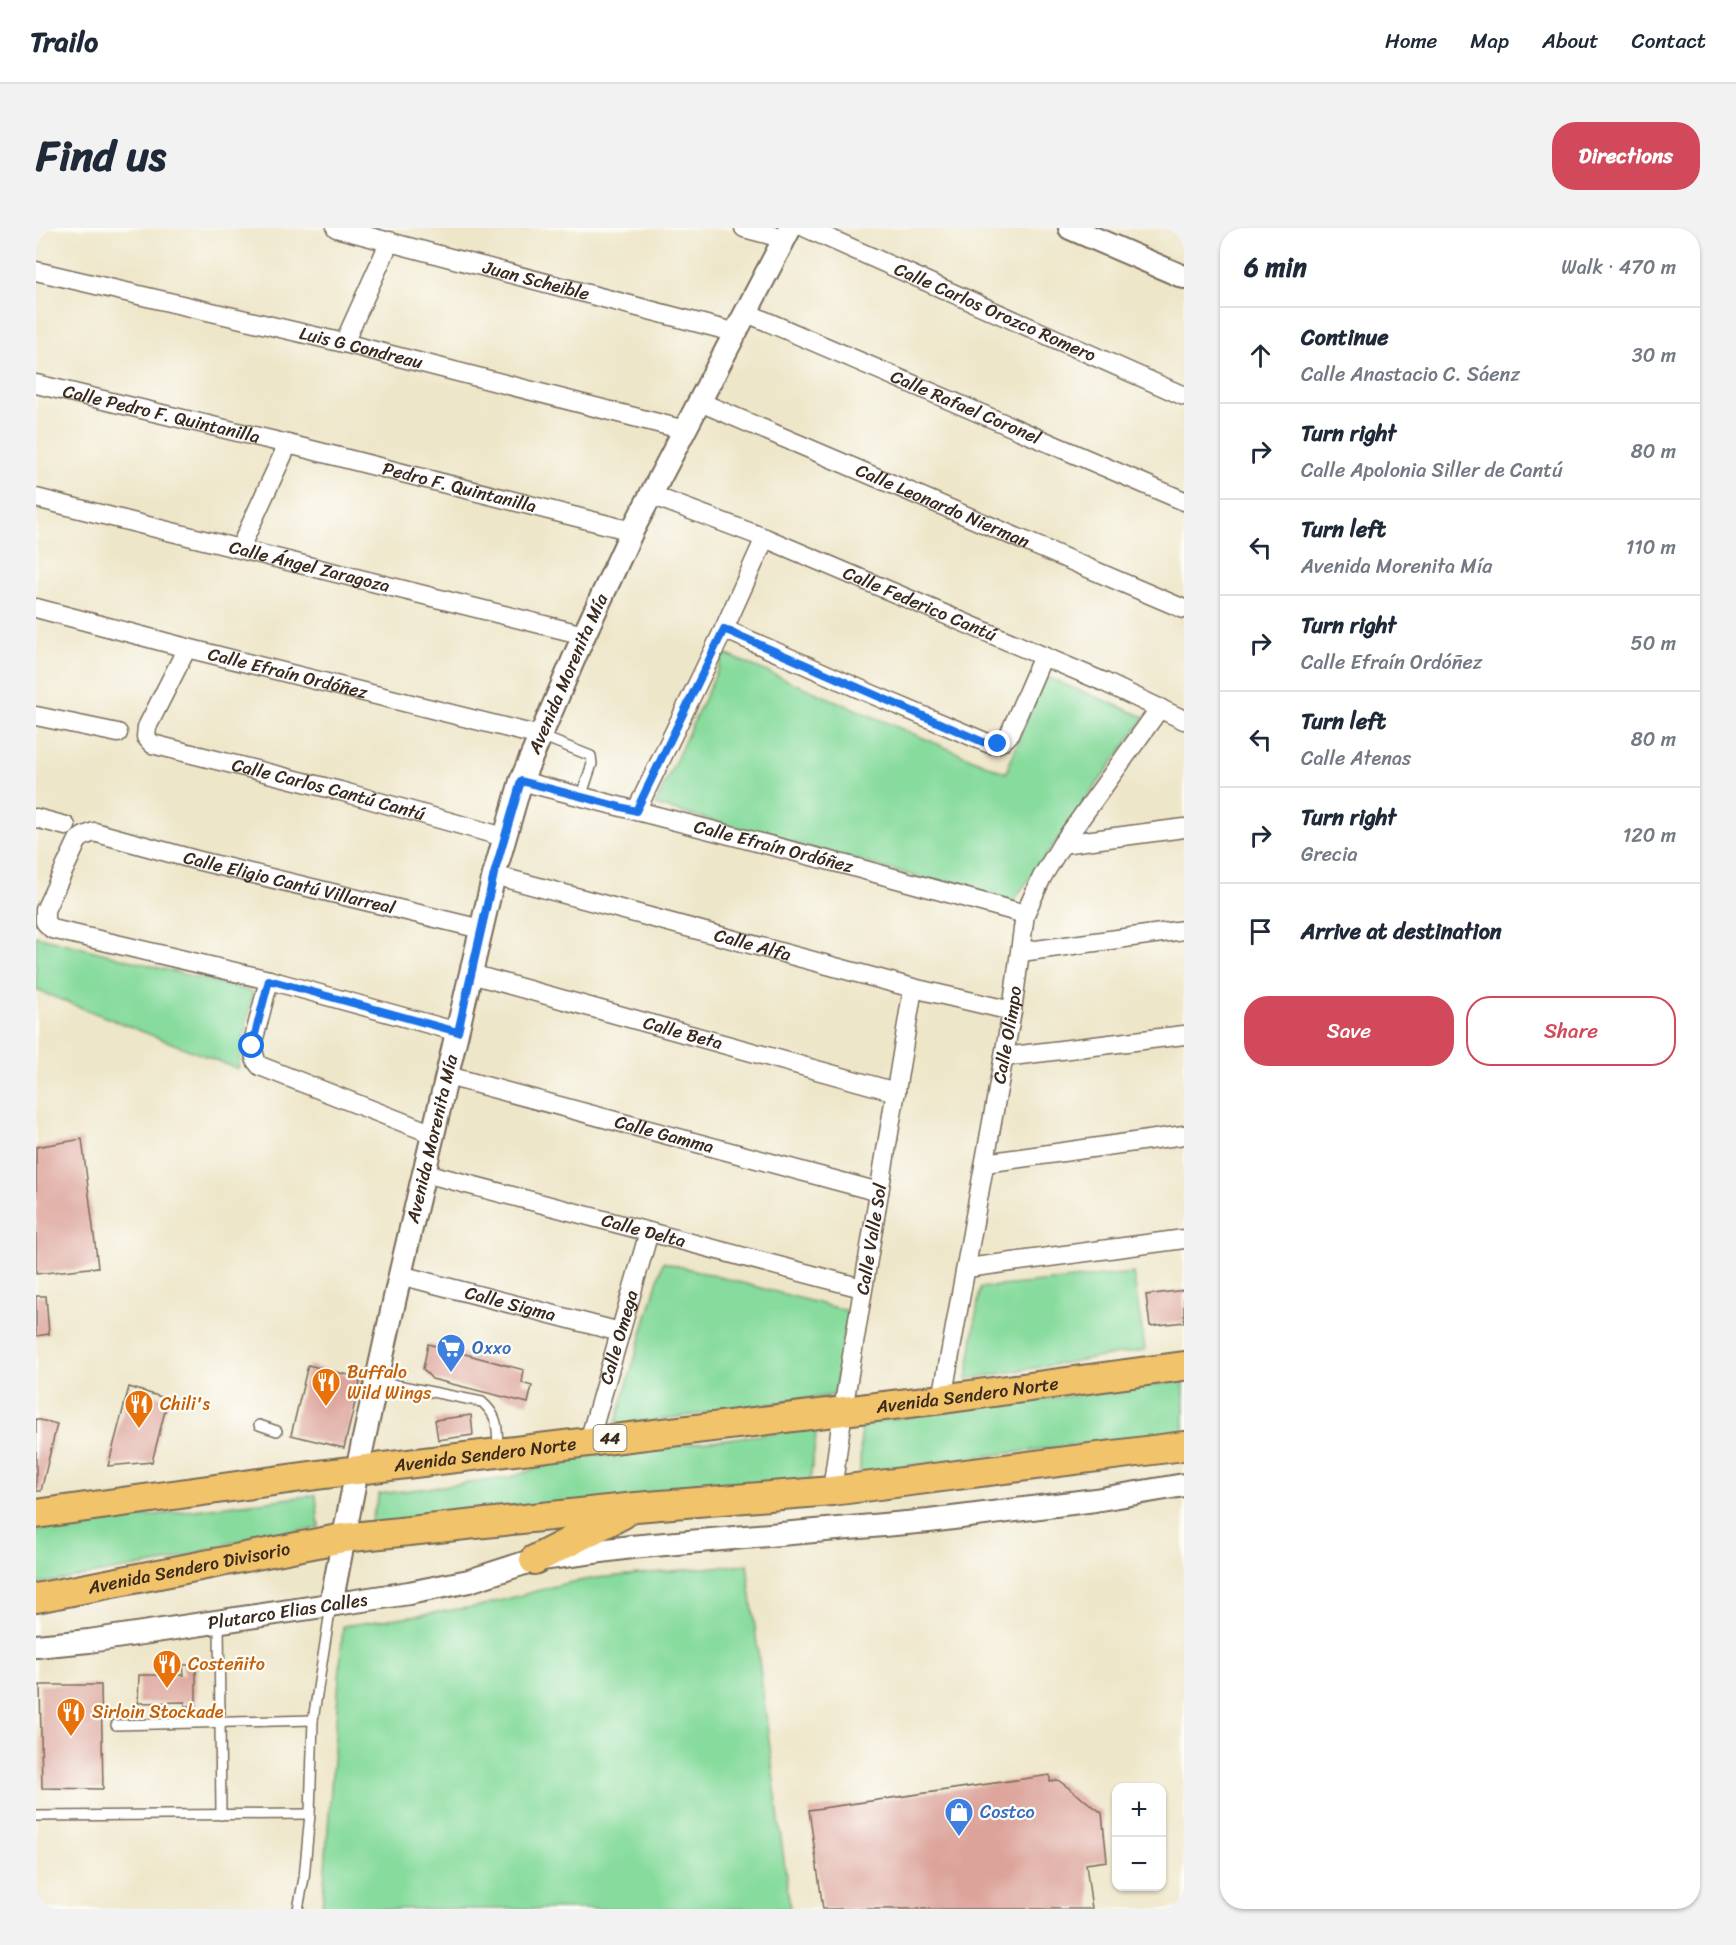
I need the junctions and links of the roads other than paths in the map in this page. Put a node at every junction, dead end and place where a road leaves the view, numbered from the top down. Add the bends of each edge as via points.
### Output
1 (336, 228) edge
2 (744, 228) edge
3 (806, 228) edge
4 (1070, 228) edge
5 (788, 234) edge
6 (390, 242) junction
7 (36, 271) edge
8 (1184, 277) edge
9 (742, 323) junction
10 (344, 343) junction
11 (36, 384) edge
12 (1184, 396) edge
13 (700, 402) junction
14 (685, 430) junction
15 (288, 444) junction
16 (651, 495) junction
17 (36, 498) edge
18 (1184, 501) edge
19 (632, 531) junction
20 (765, 538) junction
21 (240, 548) junction
22 (36, 608) edge
23 (1184, 609) edge
24 (724, 629) junction
25 (584, 635) junction
26 (187, 648) junction
27 (1043, 657) junction
28 (1160, 708) junction
29 (36, 716) edge
30 (1184, 720) edge
31 (118, 733) dead end
32 (540, 736) junction
33 (521, 781) junction
34 (581, 796) junction
35 (636, 811) junction
36 (36, 818) edge
37 (66, 826) dead end
38 (1184, 828) edge
39 (504, 837) junction
40 (1062, 844) junction
41 (494, 874) junction
42 (1025, 914) junction
43 (481, 929) junction
44 (1184, 930) edge
45 (1021, 952) junction
46 (471, 974) junction
47 (269, 980) junction
48 (913, 988) junction
49 (1012, 1011) junction
50 (458, 1032) junction
51 (1184, 1035) edge
52 (1004, 1057) junction
53 (448, 1076) junction
54 (896, 1092) junction
55 (433, 1134) junction
56 (1184, 1134) edge
57 (985, 1163) junction
58 (424, 1173) junction
59 (879, 1192) junction
60 (649, 1232) junction
61 (1184, 1239) edge
62 (967, 1268) junction
63 (400, 1275) junction
64 (862, 1288) junction
65 (620, 1332) junction
66 (1184, 1366) edge
67 (376, 1381) junction
68 (942, 1399) junction
69 (843, 1410) junction
70 (260, 1425) dead end
71 (277, 1431) dead end
72 (589, 1441) junction
73 (1178, 1450) edge
74 (498, 1452) junction
75 (357, 1470) junction
76 (1184, 1485) edge
77 (832, 1491) junction
78 (636, 1507) junction
79 (36, 1514) edge
80 (343, 1538) junction
81 (534, 1560) junction
82 (41, 1600) edge
83 (331, 1604) junction
84 (219, 1622) junction
85 (36, 1646) edge
86 (314, 1719) junction
87 (220, 1722) junction
88 (116, 1725) dead end
89 (310, 1814) junction
90 (220, 1815) junction
91 (36, 1816) edge
92 (298, 1909) edge

1 - 6 street, Juan Scheible
2 - 5 street
3 - 12 street, Calle Carlos Orozco Romero
4 - 8 street
5 - 9 street, Avenida Morenita Mía
6 - 9 street, Juan Scheible
6 - 10 street
7 - 10 street, Luis G Condreau
9 - 13 street, Avenida Morenita Mía
9 - 18 street, Calle Rafael Coronel
10 - 14 street, Luis G Condreau
11 - 15 street, Calle Pedro F. Quintanilla
13 - 14 street, Avenida Morenita Mía
13 - 23 street, Calle Leonardo Nierman
14 - 16 street, Avenida Morenita Mía
15 - 19 street, Pedro F. Quintanilla
15 - 21 street
16 - 19 street, Avenida Morenita Mía
16 - 20 street, Calle Federico Cantú
17 - 21 street, Calle Ángel Zaragoza
19 - 25 street, Avenida Morenita Mía
20 - 24 street
20 - 27 street, Calle Federico Cantú
21 - 25 street, Calle Ángel Zaragoza
22 - 26 street, Calle Efraín Ordóñez
24 - 27 street via 983,742 998,744 1009,735
24 - 35 street
25 - 32 street, Avenida Morenita Mía
26 - 32 street, Calle Efraín Ordóñez
26 - 39 street, Calle Carlos Cantú Cantú via 147,727 146,737 152,744
27 - 28 street, Calle Federico Cantú
28 - 30 street, Calle Federico Cantú
28 - 40 street, Calle Olimpo
29 - 31 street
32 - 33 street, Avenida Morenita Mía
32 - 34 lane via 591,756
33 - 34 street, Calle Efraín Ordóñez
33 - 39 street, Avenida Morenita Mía
34 - 35 street, Calle Efraín Ordóñez
35 - 42 street, Calle Efraín Ordóñez
36 - 37 street
38 - 40 street
39 - 41 street, Avenida Morenita Mía
40 - 42 street, Calle Olimpo via 1032,894
41 - 43 street, Avenida Morenita Mía
41 - 48 street, Calle Alfa
42 - 45 street, Calle Olimpo
43 - 46 street, Avenida Morenita Mía
43 - 47 street, Calle Eligio Cantú Villarreal via 99,833 78,840 47,905 44,917 48,927
44 - 45 street
45 - 49 street, Calle Olimpo
46 - 50 street, Avenida Morenita Mía
46 - 54 street, Calle Beta
47 - 50 street
47 - 55 street via 252,1046 260,1066
48 - 49 street, Calle Alfa
48 - 54 street, Calle Valle Sol
49 - 52 street, Calle Olimpo
50 - 53 street, Avenida Morenita Mía
51 - 52 street
52 - 57 street, Calle Olimpo
53 - 55 street, Avenida Morenita Mía
53 - 59 street, Calle Gamma
54 - 59 street, Calle Valle Sol
55 - 58 street, Avenida Morenita Mía
56 - 57 street
57 - 62 street, Calle Olimpo
58 - 60 street, Calle Delta
58 - 63 street, Avenida Morenita Mía
59 - 64 street, Calle Valle Sol
60 - 64 street, Calle Delta
60 - 65 street, Calle Omega
61 - 62 street
62 - 68 street, Calle Olimpo
63 - 65 street, Calle Sigma
63 - 67 street, Avenida Morenita Mía
64 - 69 street, Calle Valle Sol
65 - 72 street, Calle Omega
66 - 68 main road, Avenida Sendero Norte / 44
67 - 74 lane via 482,1401 497,1423
67 - 75 street, Avenida Morenita Mía
68 - 69 main road, Avenida Sendero Norte / 44
69 - 72 main road, Avenida Sendero Norte / 44
69 - 77 street, Calle Valle Sol
70 - 71 lane
72 - 74 main road, Avenida Sendero Norte / 44
73 - 77 main road
74 - 75 main road, Avenida Sendero Norte / 44
75 - 79 main road, Avenida Sendero Norte / 44
75 - 80 street, Avenida Morenita Mía
76 - 81 street via 929,1521 642,1546
77 - 78 main road
78 - 80 main road
78 - 81 main road
80 - 82 main road, Avenida Sendero Divisorio
80 - 83 street, Avenida Morenita Mía
81 - 83 street, Plutarco Elias Calles via 469,1581
83 - 84 street, Plutarco Elias Calles
83 - 86 lane
84 - 85 street, Plutarco Elias Calles
84 - 87 lane
86 - 87 lane
86 - 89 lane
87 - 88 lane
87 - 90 lane
89 - 90 lane
89 - 92 lane
90 - 91 lane

